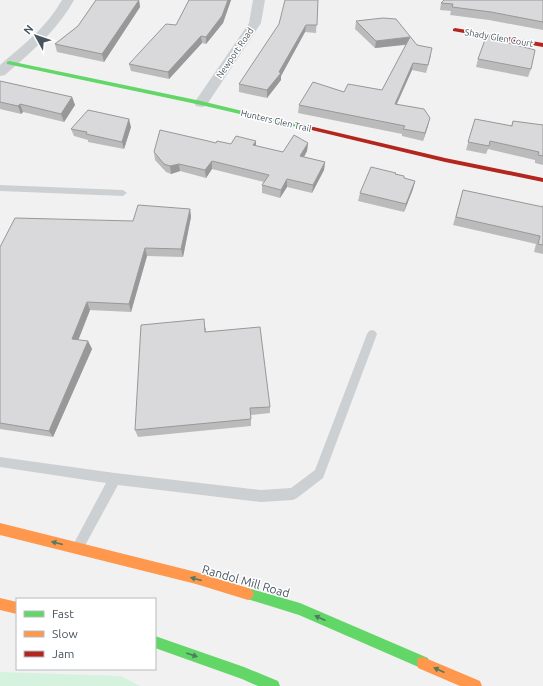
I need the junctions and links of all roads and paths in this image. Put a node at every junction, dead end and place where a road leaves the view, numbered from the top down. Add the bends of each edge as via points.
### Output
1 (68, 0) edge
2 (259, 0) edge
3 (455, 30) dead end
4 (543, 46) edge
5 (4, 67) edge
6 (201, 103) junction
7 (543, 180) edge
8 (0, 188) edge
9 (124, 193) dead end
10 (372, 334) dead end
11 (0, 462) edge
12 (115, 479) junction
13 (0, 529) edge
14 (77, 549) junction
15 (0, 604) edge
16 (16, 608) edge
17 (156, 642) edge
18 (273, 686) edge
19 (475, 686) edge

1 - 5 street via 59,16 40,37
2 - 6 street, Newport Road via 255,23
3 - 4 street, Shady Glen Court
5 - 6 street, Hunters Glen Trail
6 - 7 street, Hunters Glen Trail via 445,160
8 - 9 lane
10 - 12 lane via 319,474 293,494 261,496
11 - 12 lane
12 - 14 lane
14 -> 13 street, Randol Mill Road
19 -> 14 street, Randol Mill Road via 300,609 196,578
15 - 16 street
17 -> 18 street via 244,673

